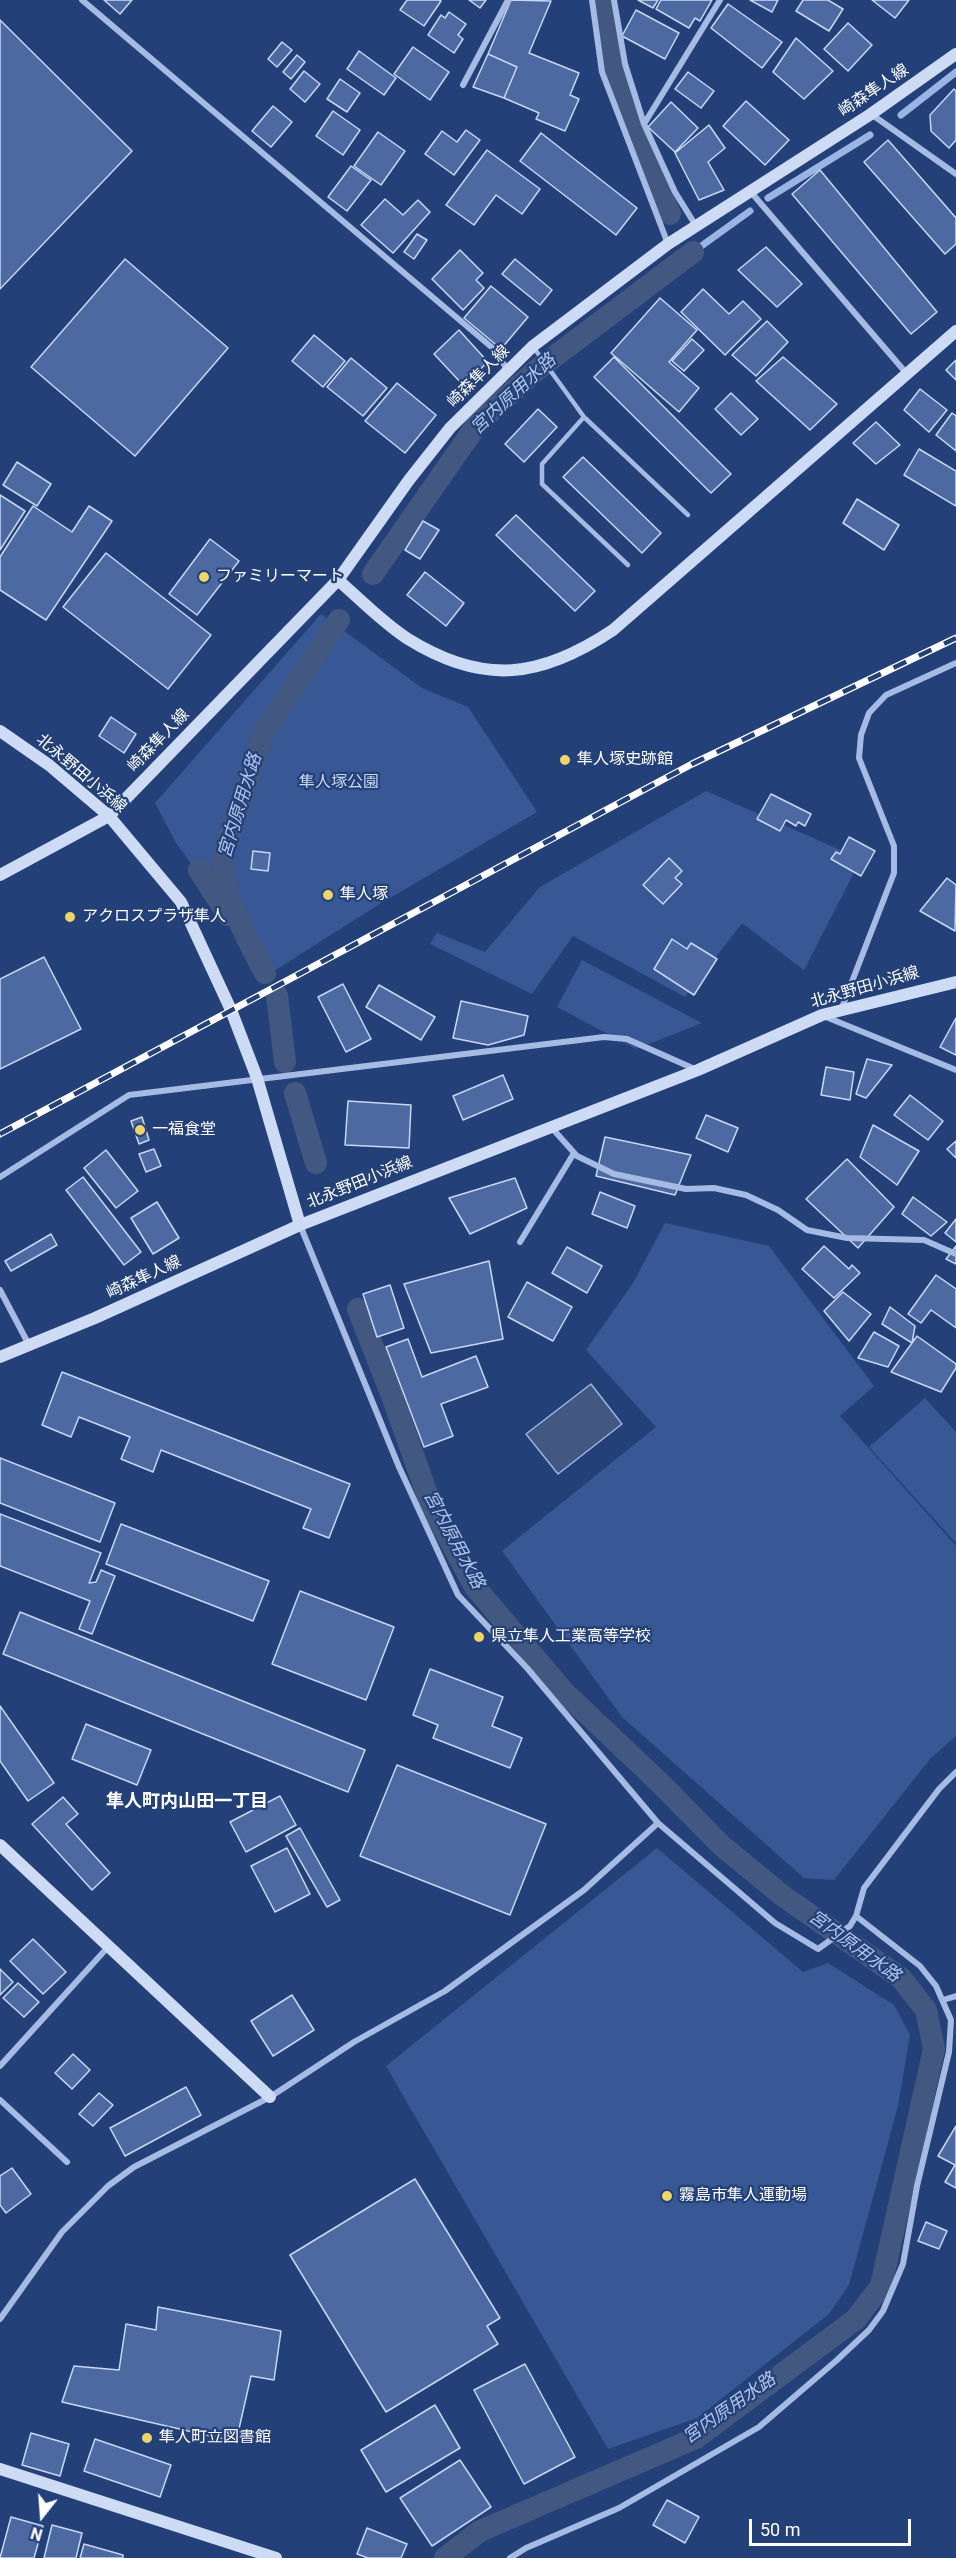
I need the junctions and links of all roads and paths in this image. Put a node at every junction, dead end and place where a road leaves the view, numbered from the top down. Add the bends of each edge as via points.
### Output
1 (82, 0) edge
2 (508, 0) edge
3 (592, 0) edge
4 (614, 0) edge
5 (720, 0) edge
6 (956, 54) edge
7 (463, 85) dead end
8 (871, 114) junction
9 (644, 124) junction
10 (956, 174) edge
11 (750, 191) junction
12 (696, 226) junction
13 (668, 244) junction
14 (956, 331) edge
15 (533, 346) junction
16 (508, 371) junction
17 (907, 375) junction
18 (584, 417) junction
19 (688, 515) dead end
20 (628, 565) dead end
21 (338, 580) junction
22 (956, 663) edge
23 (0, 731) edge
24 (109, 816) junction
25 (0, 875) edge
26 (956, 982) edge
27 (840, 1010) junction
28 (822, 1015) junction
29 (698, 1070) junction
30 (956, 1070) edge
31 (256, 1078) junction
32 (550, 1126) junction
33 (574, 1153) junction
34 (0, 1177) edge
35 (300, 1225) junction
36 (520, 1242) dead end
37 (956, 1254) edge
38 (0, 1290) edge
39 (29, 1345) junction
40 (0, 1357) edge
41 (956, 1772) edge
42 (658, 1823) junction
43 (0, 1845) edge
44 (856, 1916) junction
45 (108, 1947) junction
46 (956, 1996) edge
47 (943, 2000) junction
48 (0, 2066) edge
49 (270, 2097) junction
50 (0, 2100) edge
51 (67, 2162) dead end
52 (0, 2319) edge
53 (0, 2469) edge
54 (276, 2558) edge
55 (510, 2558) edge

1 - 16 street via 495,350
2 - 7 street
3 - 13 street via 602,72
4 - 9 street via 624,64
5 - 9 street
6 - 8 main road, 崎森隼人線
8 - 10 street
8 - 11 main road, 崎森隼人線
9 - 12 street via 675,192
11 - 12 main road, 崎森隼人線
11 - 17 street
12 - 13 main road, 崎森隼人線
13 - 15 main road, 崎森隼人線
14 - 17 main road
15 - 16 main road, 崎森隼人線
15 - 18 lane
16 - 21 main road, 崎森隼人線 via 450,428
17 - 21 main road via 613,630 583,650 537,667 491,671 456,663 408,638
18 - 19 lane
18 - 20 lane via 542,464 542,484
21 - 24 main road, 崎森隼人線
22 - 27 street via 886,695 869,713 861,735 859,758 894,846 894,873
23 - 24 main road, 北永野田小浜線 via 49,765
24 - 25 main road, 崎森隼人線
24 - 31 main road, 北永野田小浜線 via 181,902 231,1010
26 - 27 main road, 北永野田小浜線
27 - 28 main road, 北永野田小浜線
28 - 29 main road, 北永野田小浜線
28 - 30 street
29 - 31 street via 627,1039 604,1037
29 - 32 main road, 北永野田小浜線
31 - 34 street via 129,1095
31 - 35 main road, 北永野田小浜線
32 - 33 street
32 - 35 main road, 北永野田小浜線
33 - 36 street
33 - 37 street via 614,1174 686,1189 714,1188 746,1195 807,1230 847,1238 924,1240
35 - 39 main road, 崎森隼人線
35 - 42 street via 399,1467 458,1595 527,1668
38 - 39 street
39 - 40 main road, 崎森隼人線
41 - 44 street via 864,1888
42 - 44 street via 775,1923 818,1949 850,1926
42 - 49 street via 584,1890 445,1991 354,2042
43 - 45 main road
44 - 47 street via 920,1966
45 - 48 street
45 - 49 main road
46 - 47 street
47 - 55 street via 951,2020 949,2052 903,2264 883,2311 869,2330 759,2427 619,2508
49 - 52 street via 134,2167 108,2186 62,2232
50 - 51 street
53 - 54 main road

